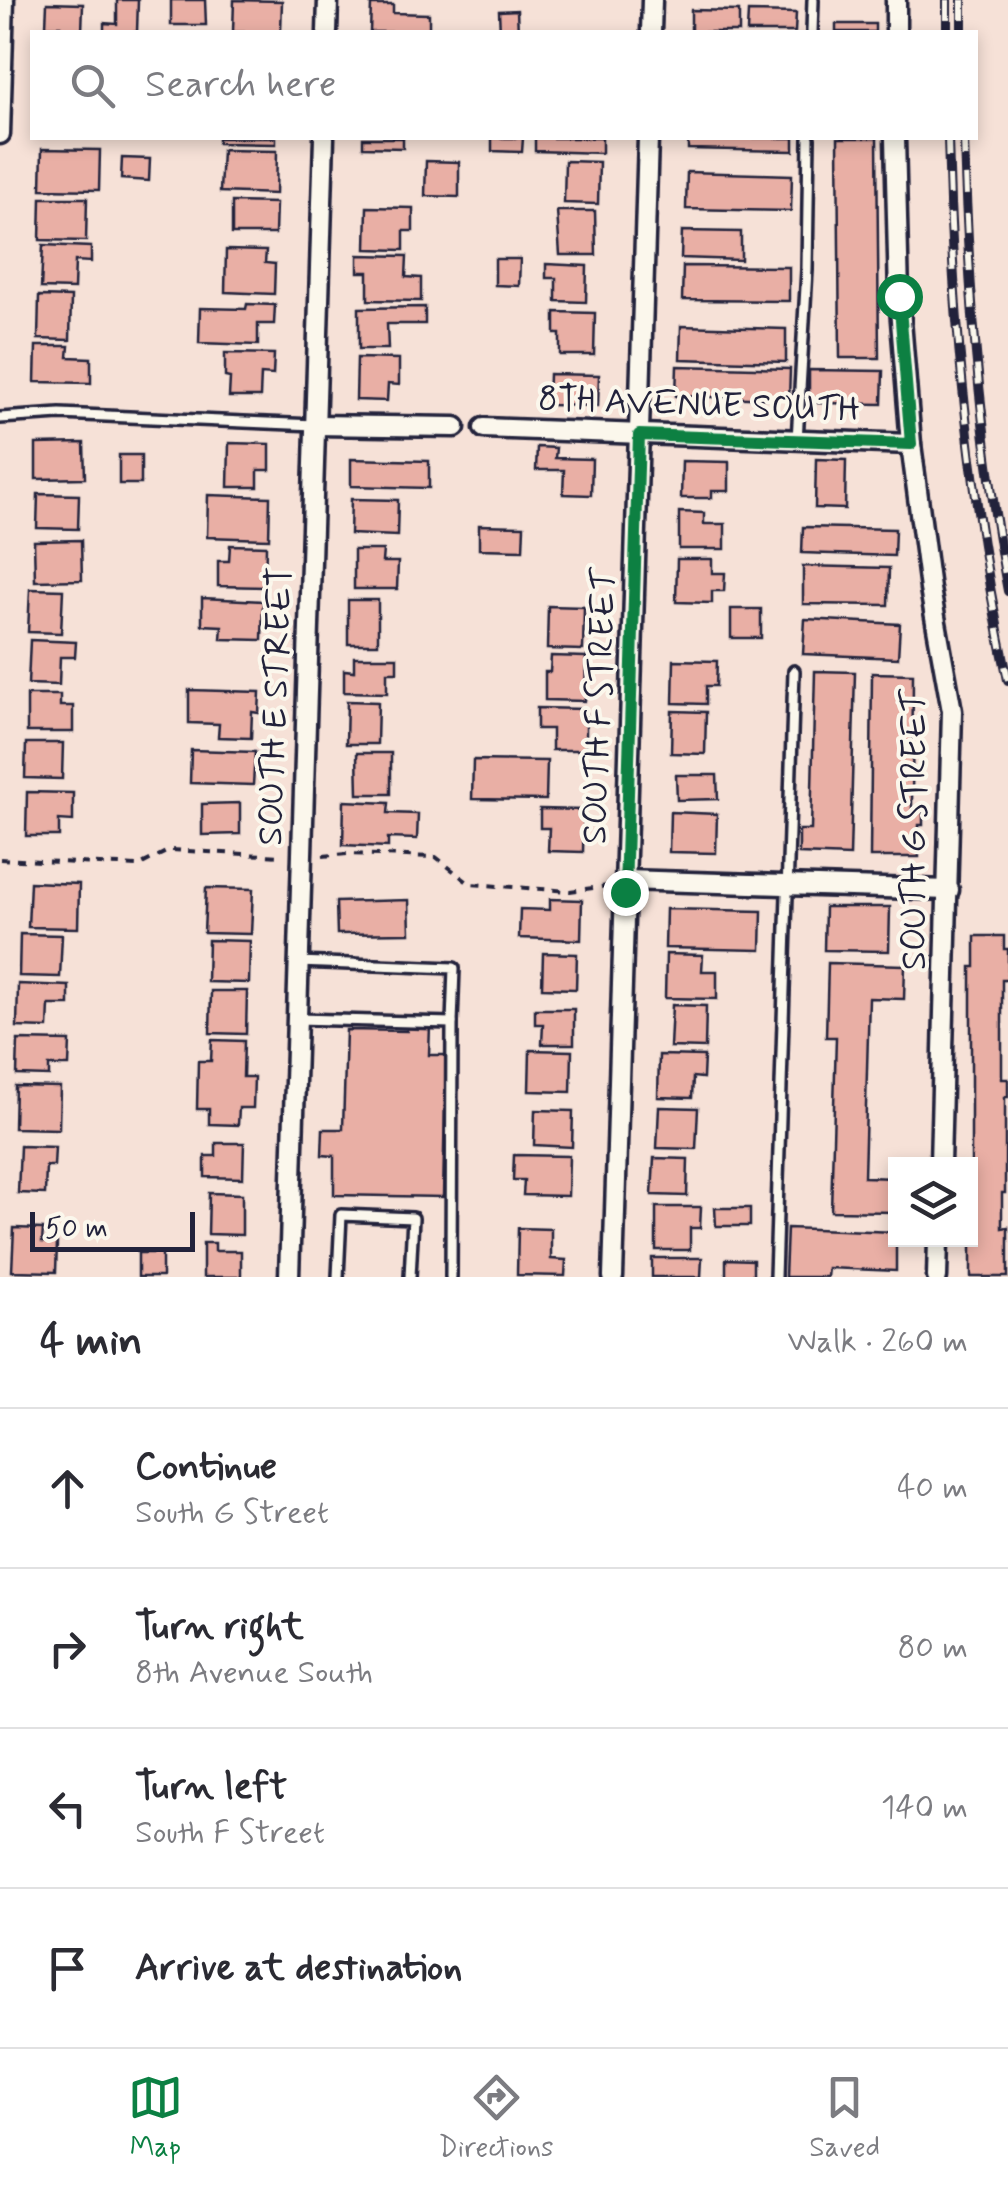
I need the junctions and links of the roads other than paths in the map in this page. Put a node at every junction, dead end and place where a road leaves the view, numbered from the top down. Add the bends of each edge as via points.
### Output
1 (4, 0) edge
2 (328, 0) edge
3 (652, 0) edge
4 (814, 0) edge
5 (896, 0) edge
6 (327, 30) edge
7 (651, 30) edge
8 (812, 30) edge
9 (896, 30) edge
10 (0, 134) edge
11 (324, 140) edge
12 (648, 140) edge
13 (809, 140) edge
14 (894, 140) edge
15 (0, 418) edge
16 (315, 425) junction
17 (456, 427) dead end
18 (484, 428) dead end
19 (639, 435) junction
20 (797, 440) junction
21 (911, 444) junction
22 (794, 670) dead end
23 (617, 883) junction
24 (789, 885) junction
25 (949, 890) junction
26 (298, 962) junction
27 (297, 1019) junction
28 (452, 1023) junction
29 (940, 1157) edge
30 (938, 1247) edge
31 (289, 1277) edge
32 (338, 1277) edge
33 (410, 1277) edge
34 (451, 1277) edge
35 (613, 1277) edge
36 (775, 1277) edge
37 (937, 1277) edge

1 - 10 street
2 - 6 street
3 - 7 street
4 - 8 lane
5 - 9 street
11 - 16 street, SOUTH E STREET
12 - 19 street, SOUTH F STREET
13 - 20 lane
14 - 21 street, SOUTH G STREET
15 - 16 lane via 60,414
16 - 17 street
16 - 26 street, SOUTH E STREET
18 - 19 street, 8TH AVENUE SOUTH
19 - 20 street, 8TH AVENUE SOUTH
19 - 23 street, SOUTH F STREET
20 - 21 street, 8TH AVENUE SOUTH
21 - 25 street, SOUTH G STREET via 952,711
22 - 24 lane
23 - 24 street
23 - 35 street, SOUTH F STREET
24 - 25 street
24 - 36 lane
25 - 29 street, SOUTH G STREET
26 - 27 street, SOUTH E STREET
26 - 28 lane via 454,968
27 - 28 lane
27 - 31 street, SOUTH E STREET
28 - 34 lane
30 - 37 street
32 - 33 lane via 341,1215 413,1218

